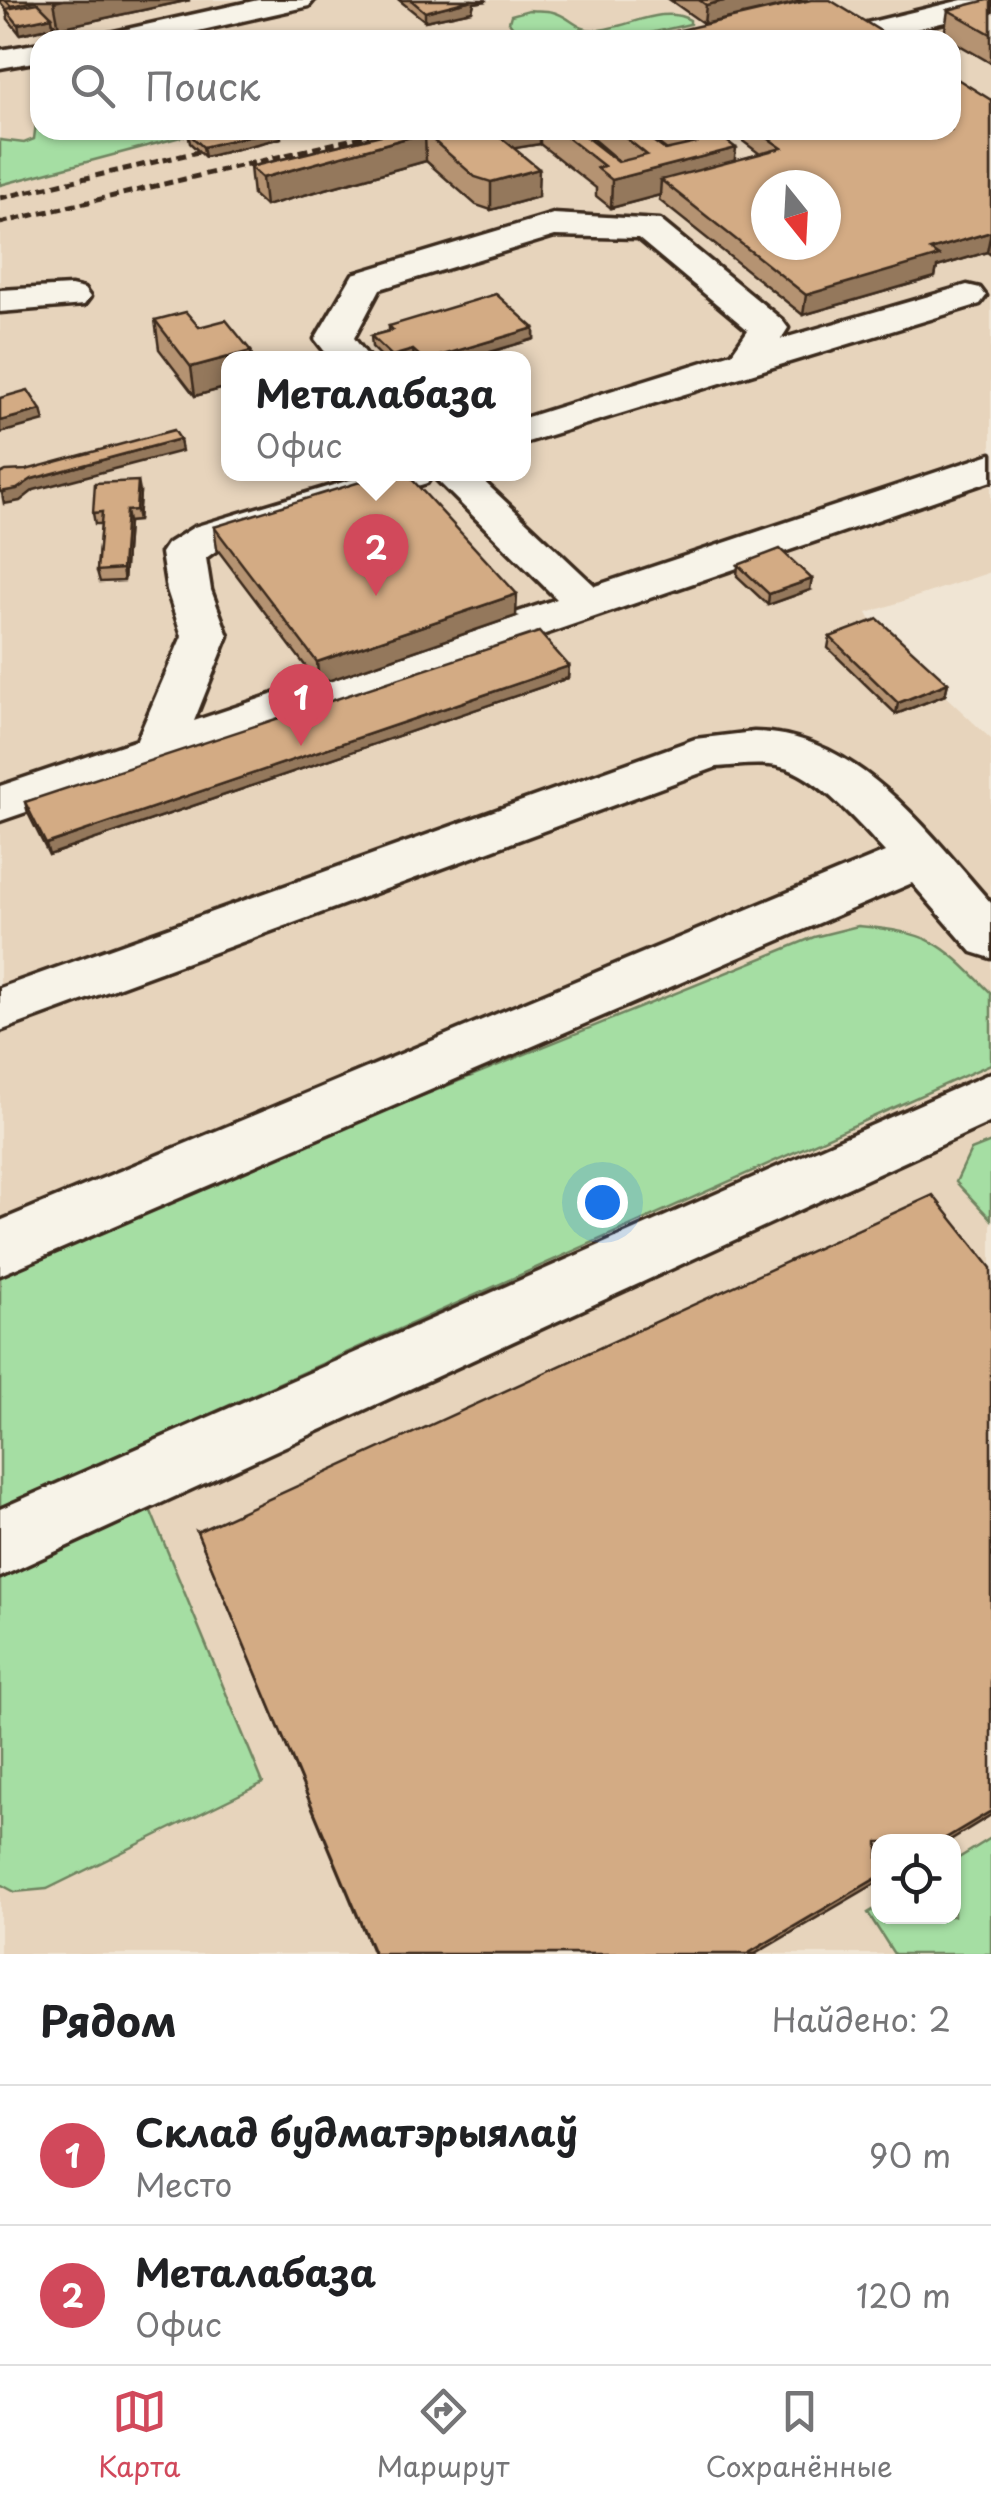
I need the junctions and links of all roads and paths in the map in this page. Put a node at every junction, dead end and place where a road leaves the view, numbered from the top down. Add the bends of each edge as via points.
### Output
1 (299, 0) edge
2 (991, 2) edge
3 (0, 24) edge
4 (162, 30) edge
5 (874, 30) edge
6 (30, 54) edge
7 (4, 58) edge
8 (967, 296) dead end
9 (71, 297) dead end
10 (0, 300) edge
11 (344, 351) edge
12 (746, 362) junction
13 (531, 429) edge
14 (991, 467) edge
15 (389, 481) edge
16 (470, 481) edge
17 (589, 605) junction
18 (156, 753) junction
19 (6, 790) edge
20 (919, 859) junction
21 (991, 938) edge
22 (0, 1010) edge
23 (991, 1096) edge
24 (0, 1249) edge
25 (0, 1544) edge

1 - 4 lane
2 - 5 lane
3 - 7 lane
6 - 7 lane
8 - 12 lane
9 - 10 lane
11 - 12 lane via 334,339 366,282 553,225 647,228 769,328
12 - 13 lane
14 - 17 lane
15 - 18 lane via 209,536 183,553 205,636
16 - 17 lane
17 - 18 lane
18 - 19 lane
20 - 21 lane
20 - 22 lane via 836,774 798,753 712,751
20 - 24 lane
23 - 25 lane

